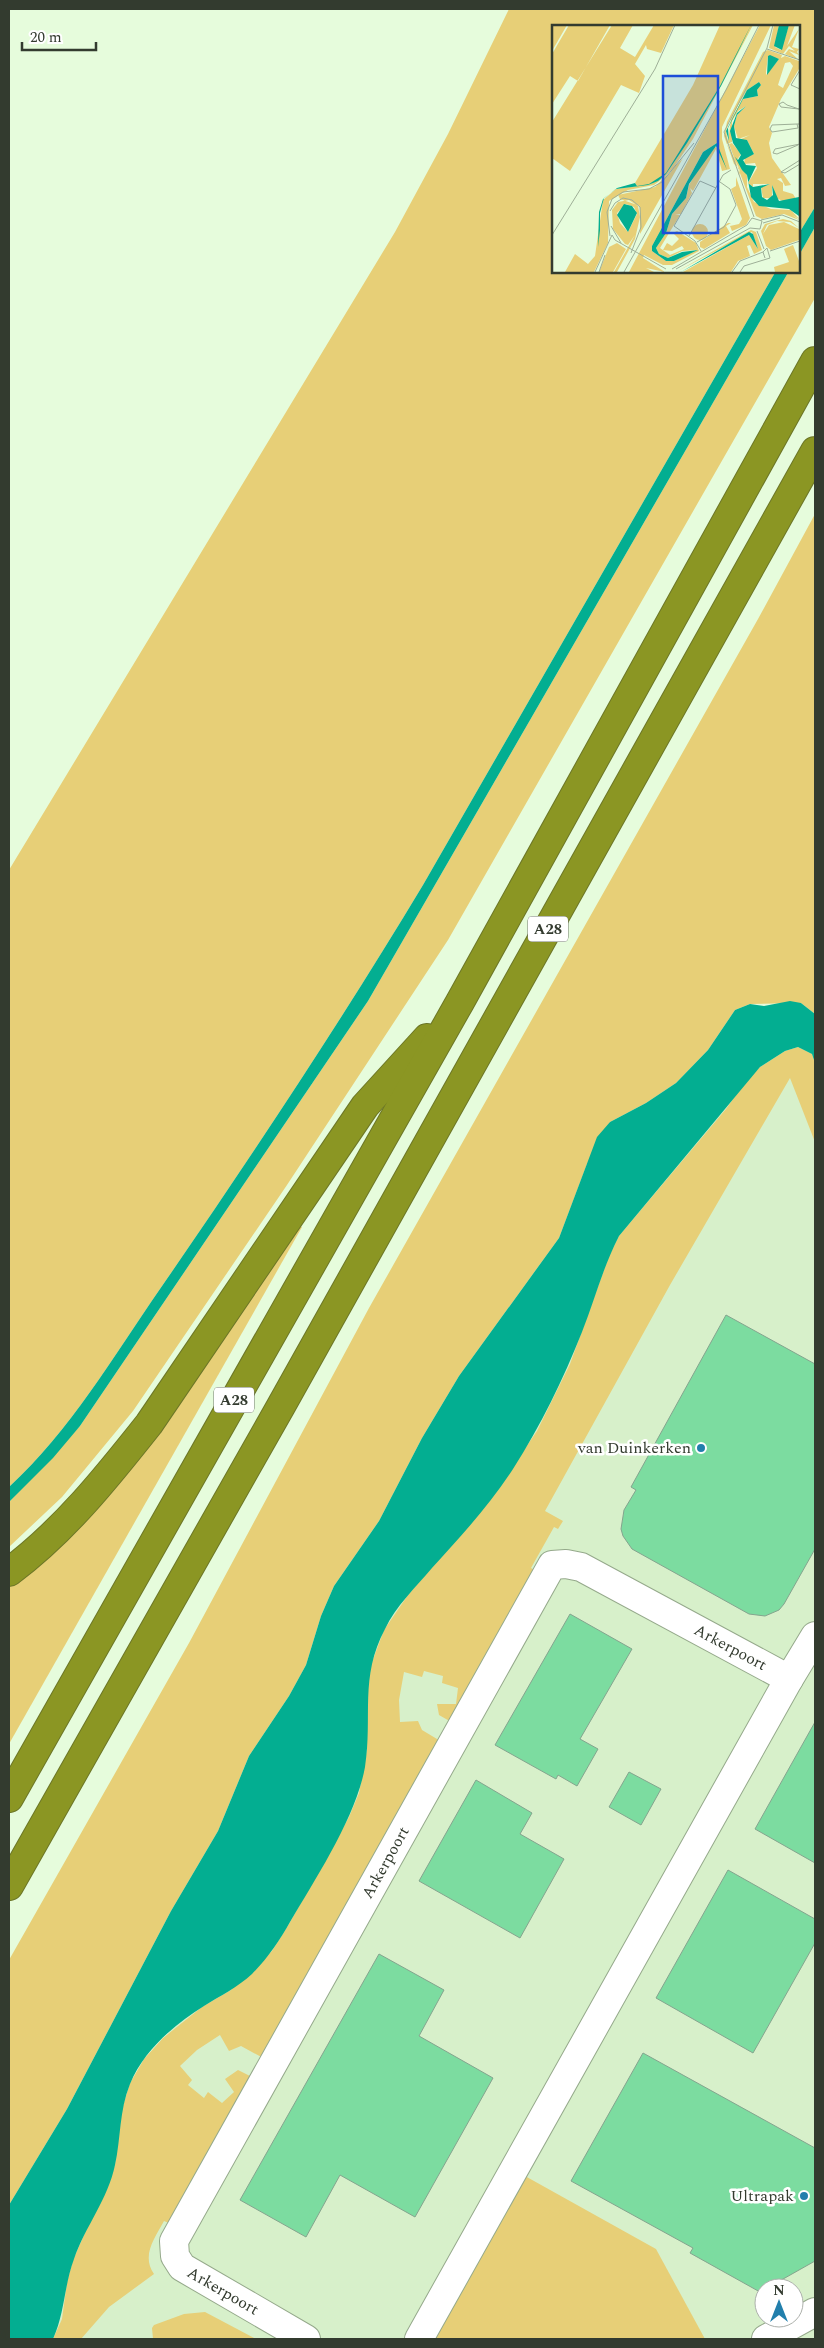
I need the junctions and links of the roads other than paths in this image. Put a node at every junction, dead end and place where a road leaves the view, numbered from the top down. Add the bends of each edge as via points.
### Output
1 (815, 361) edge
2 (815, 451) edge
3 (460, 1002) junction
4 (9, 1572) edge
5 (815, 1636) edge
6 (789, 1678) junction
7 (9, 1798) edge
8 (9, 1886) edge
9 (815, 2312) edge
10 (306, 2339) edge
11 (419, 2339) edge
12 (766, 2339) edge

1 - 3 highway, A28
2 - 8 highway, A28 via 286,1398
3 - 4 highway, A28 via 365,1106 155,1416 122,1458 77,1511
3 - 7 highway, A28
5 - 6 street
6 - 10 street, Arkerpoort via 581,1567 552,1565 174,2241 175,2256 182,2267
6 - 11 street
9 - 12 street

